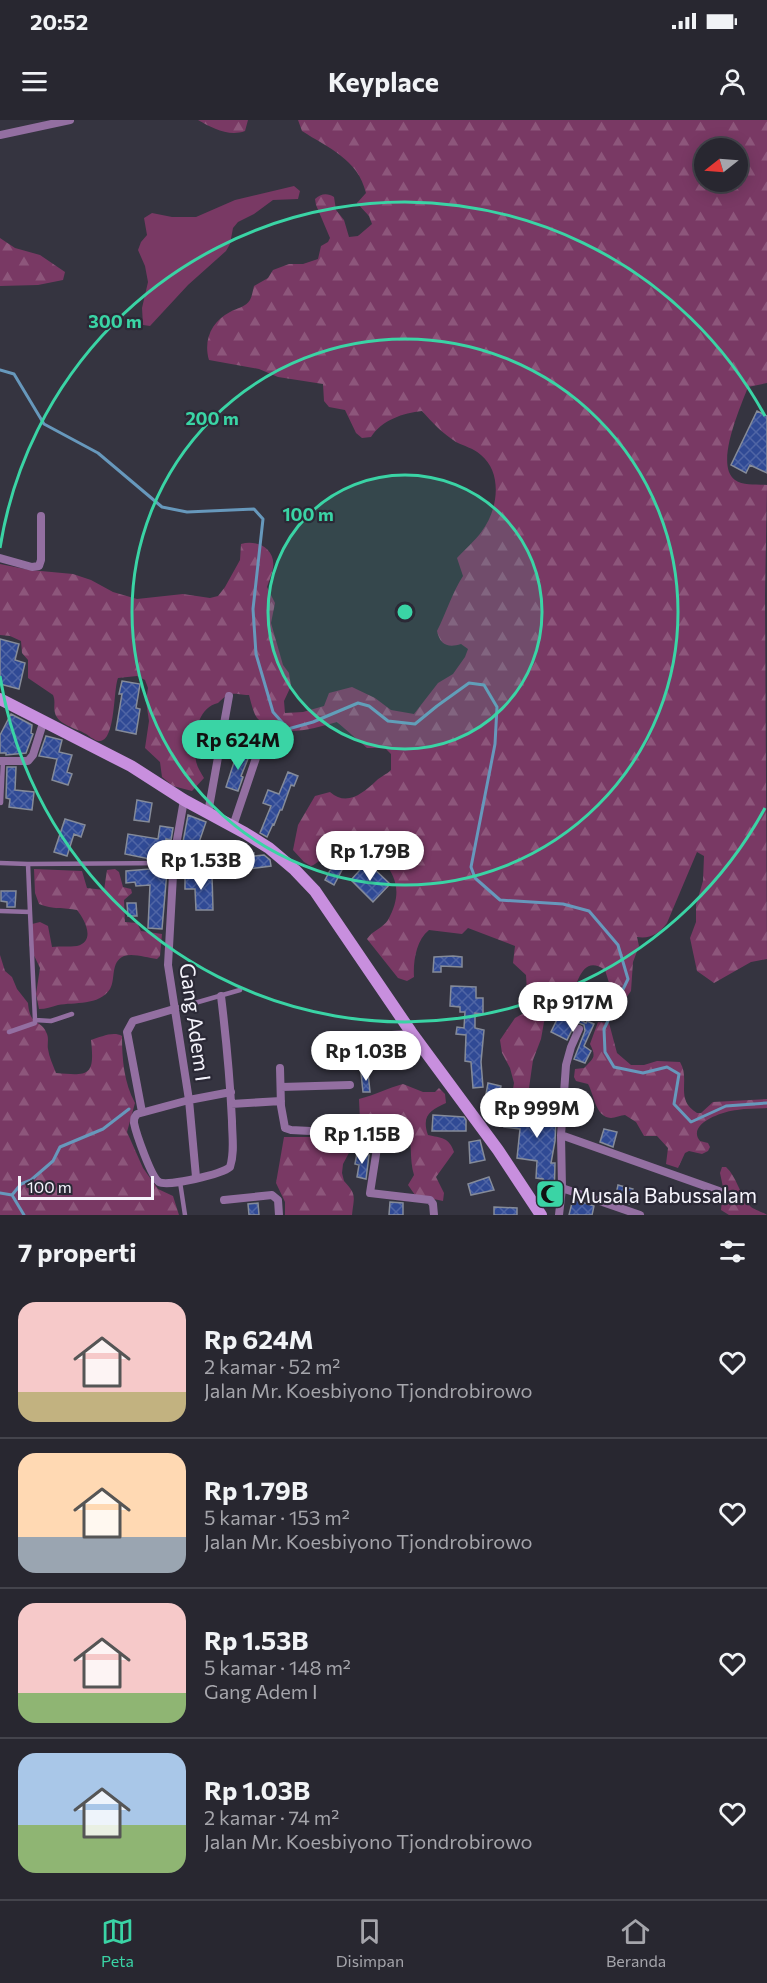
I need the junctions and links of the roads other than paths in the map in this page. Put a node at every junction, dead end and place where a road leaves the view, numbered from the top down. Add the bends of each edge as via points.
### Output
1 (70, 120) edge
2 (0, 135) edge
3 (41, 516) dead end
4 (0, 558) edge
5 (229, 696) dead end
6 (0, 699) edge
7 (44, 720) junction
8 (257, 755) dead end
9 (2, 761) edge
10 (184, 800) junction
11 (1, 803) edge
12 (208, 813) junction
13 (233, 826) junction
14 (0, 863) edge
15 (174, 863) junction
16 (28, 864) junction
17 (0, 911) edge
18 (30, 912) junction
19 (240, 990) dead end
20 (220, 996) junction
21 (174, 1009) junction
22 (72, 1014) dead end
23 (35, 1020) junction
24 (579, 1029) dead end
25 (9, 1032) dead end
26 (411, 1032) junction
27 (340, 1037) dead end
28 (280, 1068) dead end
29 (350, 1085) dead end
30 (281, 1087) junction
31 (231, 1092) junction
32 (189, 1100) junction
33 (281, 1101) junction
34 (231, 1104) junction
35 (142, 1112) junction
36 (561, 1135) junction
37 (196, 1177) junction
38 (180, 1182) junction
39 (562, 1188) junction
40 (719, 1191) dead end
41 (224, 1200) dead end
42 (531, 1210) edge
43 (185, 1215) edge
44 (279, 1215) edge
45 (434, 1215) edge
46 (541, 1215) edge
47 (558, 1215) edge
48 (640, 1215) edge

1 - 2 street
3 - 4 street via 39,566
5 - 12 street
6 - 7 main road
7 - 9 street via 28,761
7 - 10 main road via 131,766
8 - 13 street
9 - 11 lane
10 - 12 main road
10 - 15 street, Gang Adem I
12 - 13 main road
13 - 26 main road via 268,848 315,891
14 - 16 lane
15 - 16 lane
15 - 21 street, Gang Adem I via 168,965
16 - 18 lane
17 - 18 lane
18 - 23 lane
19 - 20 lane
20 - 21 lane
20 - 31 street
21 - 32 street, Gang Adem I
21 - 35 street via 132,1021 127,1032
22 - 23 lane via 51,1021
23 - 25 lane
24 - 36 street via 566,1065
26 - 27 lane
26 - 42 main road via 464,1103
28 - 30 street
29 - 30 street
30 - 33 street
31 - 32 street
31 - 34 street
32 - 35 street
32 - 37 street, Gang Adem I
33 - 34 street
33 - 45 street via 285,1128 369,1134 375,1138 370,1193 430,1200
34 - 37 street via 230,1167
35 - 38 street via 134,1122 154,1178 166,1184
36 - 39 street
36 - 40 street
37 - 38 street
38 - 43 lane
39 - 47 street
39 - 48 street
41 - 44 street via 272,1195 278,1200
42 - 46 main road

